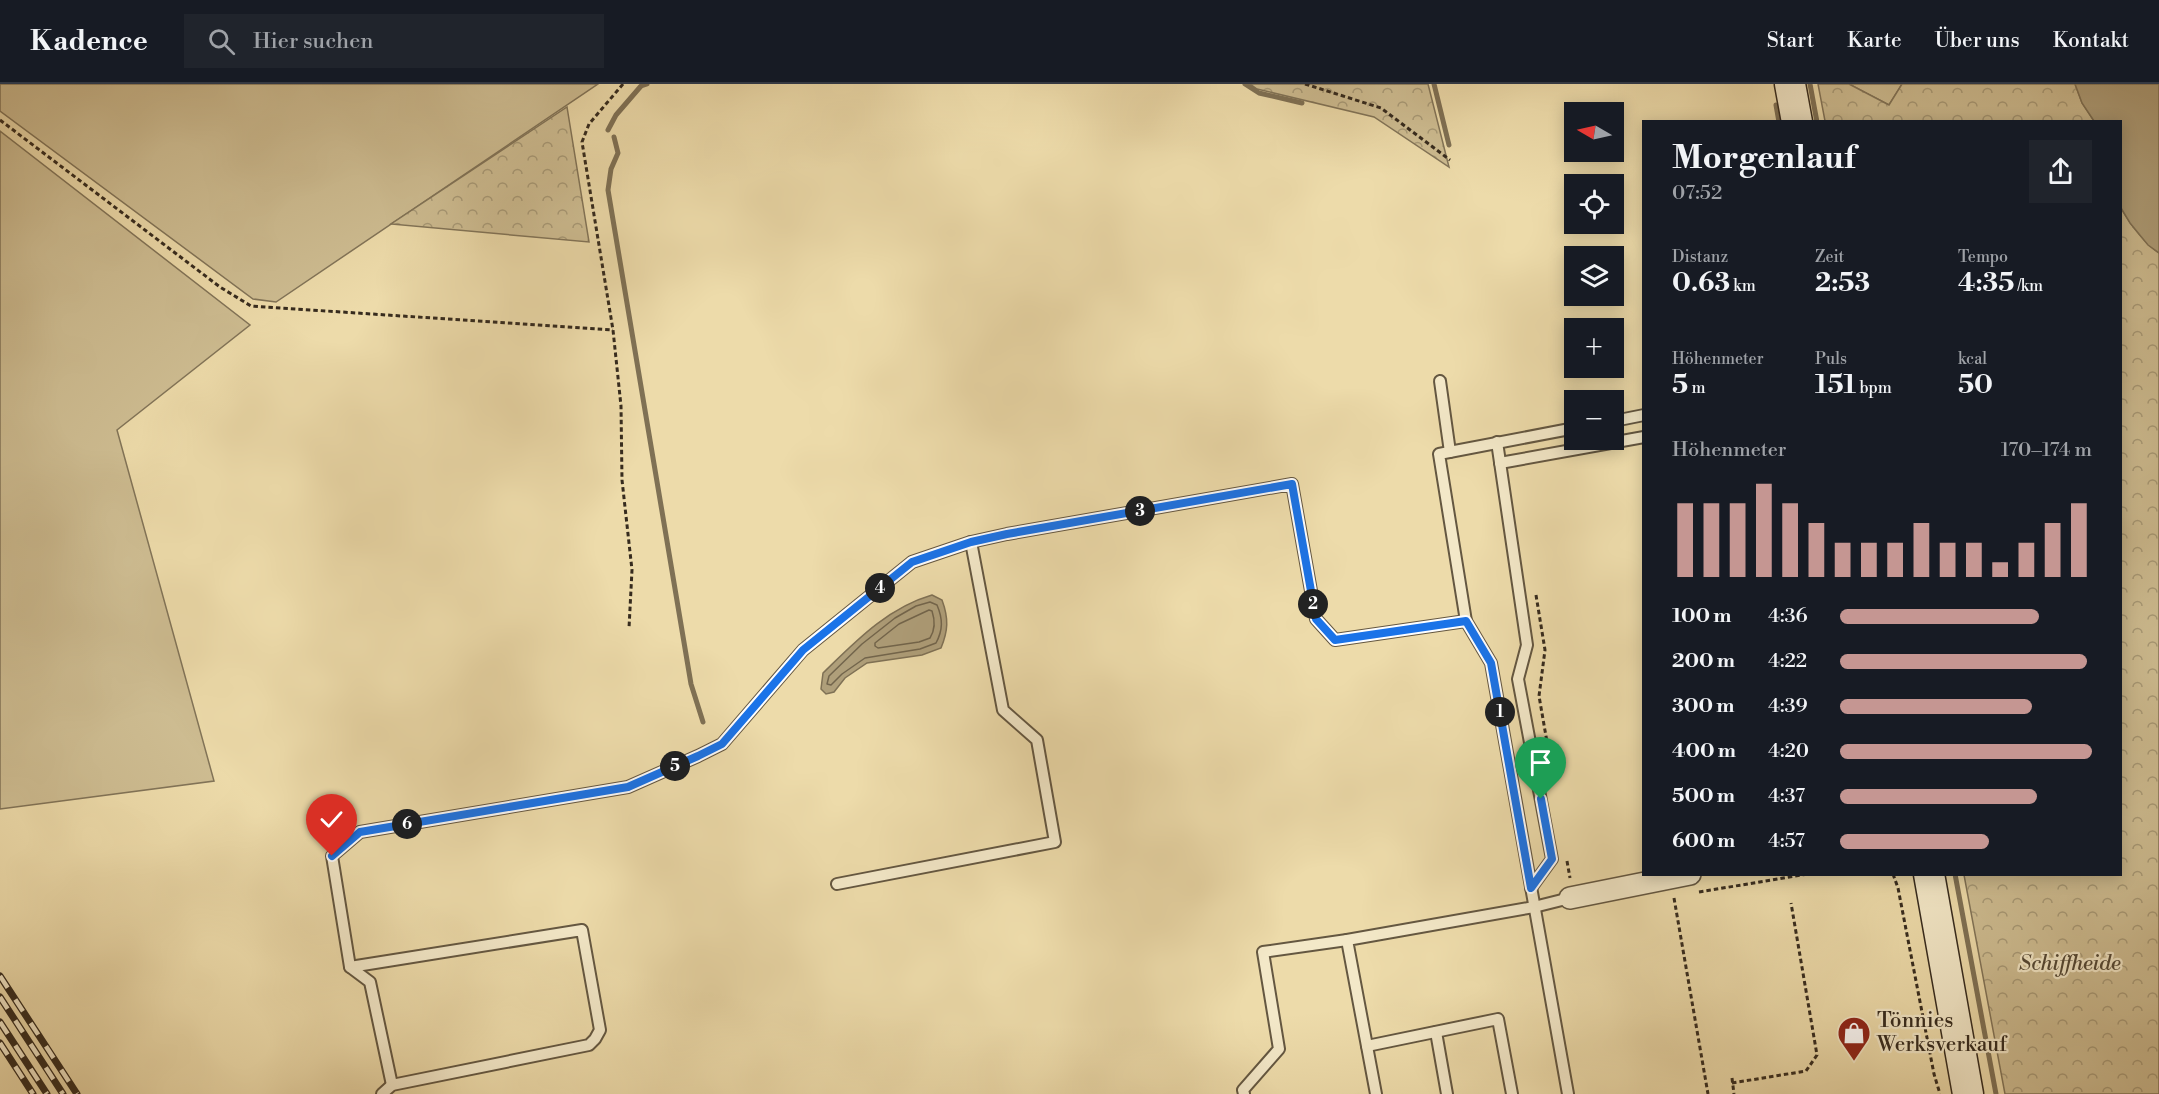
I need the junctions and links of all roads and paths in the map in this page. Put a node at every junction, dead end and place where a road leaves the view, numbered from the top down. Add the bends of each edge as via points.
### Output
1 (623, 84) edge
2 (1305, 84) edge
3 (1790, 84) edge
4 (0, 120) edge
5 (1797, 120) edge
6 (1450, 160) dead end
7 (613, 330) junction
8 (1440, 381) dead end
9 (1642, 415) edge
10 (1624, 419) edge
11 (1564, 430) edge
12 (1642, 437) edge
13 (1497, 441) junction
14 (1445, 453) junction
15 (1500, 463) junction
16 (971, 542) junction
17 (1536, 595) dead end
18 (1466, 621) junction
19 (629, 628) dead end
20 (1552, 774) dead end
21 (1566, 852) dead end
22 (1784, 876) edge
23 (1894, 876) edge
24 (1929, 876) edge
25 (837, 884) dead end
26 (1690, 884) edge
27 (1531, 888) junction
28 (1682, 894) dead end
29 (1572, 898) junction
30 (1791, 903) dead end
31 (1534, 907) junction
32 (1347, 940) junction
33 (350, 967) junction
34 (1436, 1032) junction
35 (1367, 1046) junction
36 (392, 1085) junction
37 (382, 1094) edge
38 (1244, 1094) edge
39 (1376, 1094) edge
40 (1447, 1094) edge
41 (1512, 1094) edge
42 (1568, 1094) edge
43 (1708, 1094) edge
44 (1734, 1094) edge
45 (1940, 1094) edge
46 (1968, 1094) edge

1 - 7 path via 589,123 582,142
2 - 6 path via 1381,108
3 - 5 main road
4 - 7 path via 220,287 251,306
7 - 19 path via 621,406 622,480 633,570
8 - 14 lane
9 - 10 lane
11 - 13 lane
12 - 15 lane
13 - 14 lane
13 - 15 lane
14 - 18 lane
15 - 27 lane via 1527,645 1518,679 1552,859
16 - 18 lane via 1292,484 1316,619 1335,640
16 - 25 lane via 1003,710 1037,740 1055,842
16 - 33 lane via 912,562 803,650 722,744 698,756 628,787 360,832 332,856
17 - 20 path via 1545,650 1539,696
18 - 27 lane via 1491,663
21 - 29 path
22 - 26 path
23 - 45 path
24 - 46 main road
26 - 29 street
27 - 31 lane
28 - 43 path via 1673,896
29 - 31 lane
30 - 44 path via 1817,1055 1806,1071 1732,1080
31 - 32 lane
31 - 42 lane
32 - 35 lane
32 - 38 lane via 1263,952 1279,1049
33 - 36 lane via 370,981
33 - 36 lane via 582,930 600,1030 589,1045
34 - 35 lane
34 - 40 lane
34 - 41 lane via 1498,1019
35 - 39 lane
36 - 37 lane

